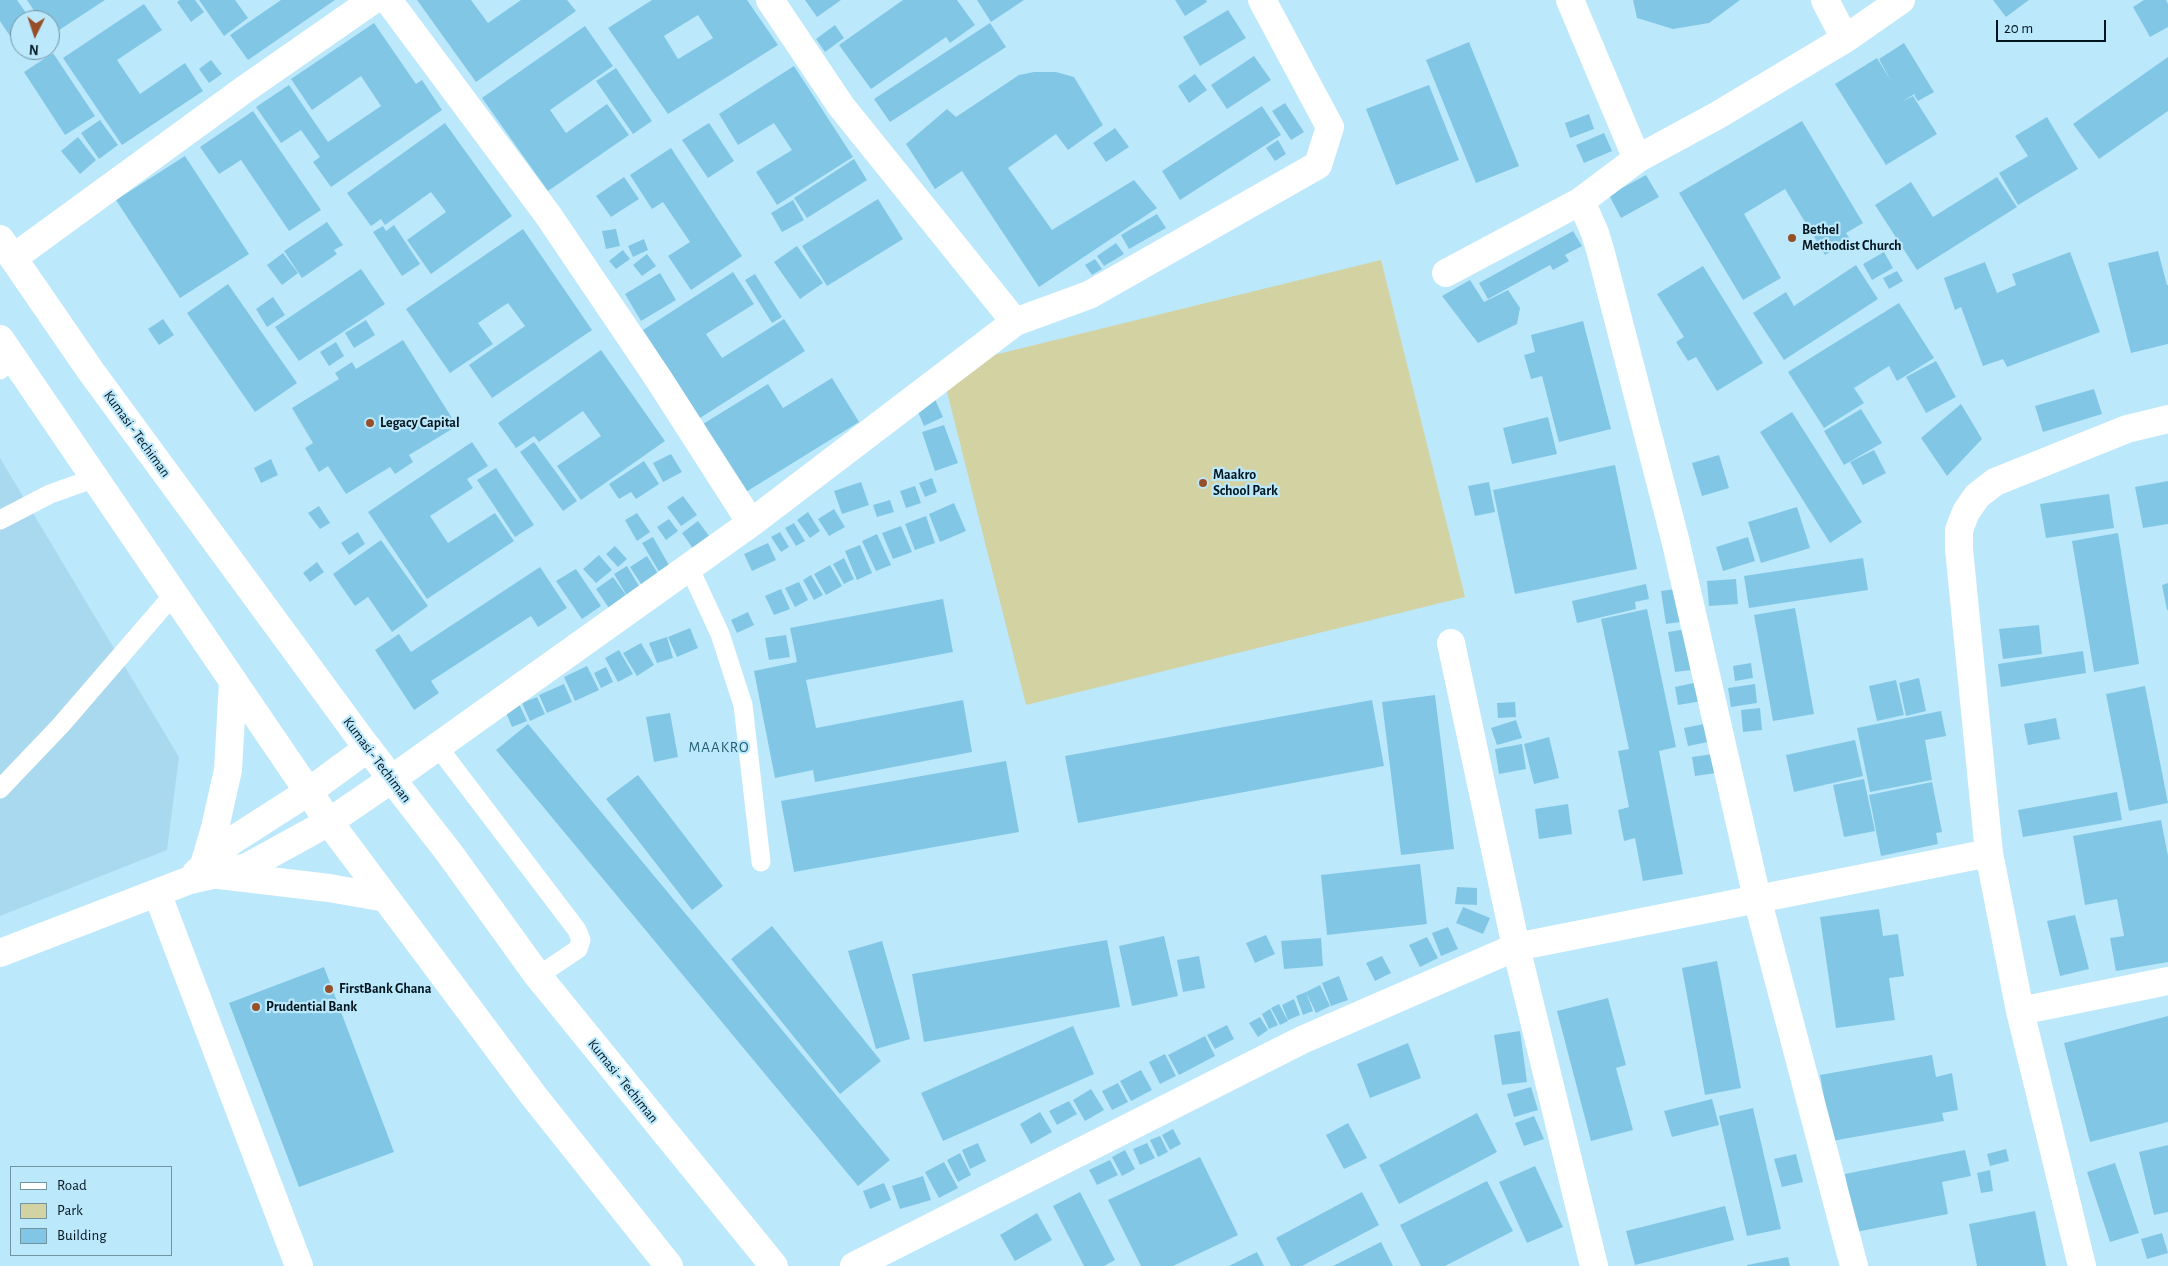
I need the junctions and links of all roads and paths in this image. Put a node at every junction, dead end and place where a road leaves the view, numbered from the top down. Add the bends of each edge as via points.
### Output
1 (374, 0) edge
2 (388, 0) edge
3 (770, 0) edge
4 (1262, 0) edge
5 (1570, 0) edge
6 (1825, 0) edge
7 (1901, 0) edge
8 (1845, 39) junction
9 (1637, 159) junction
10 (1581, 201) junction
11 (6, 248) edge
12 (1446, 273) dead end
13 (1015, 322) junction
14 (4, 356) edge
15 (2168, 419) edge
16 (95, 478) junction
17 (1, 517) edge
18 (751, 523) junction
19 (689, 568) junction
20 (174, 594) junction
21 (1451, 643) dead end
22 (233, 682) junction
23 (438, 747) junction
24 (368, 748) junction
25 (392, 779) junction
26 (0, 789) edge
27 (308, 792) junction
28 (329, 822) junction
29 (1989, 853) junction
30 (761, 862) dead end
31 (202, 873) junction
32 (157, 893) junction
33 (386, 898) junction
34 (1757, 898) junction
35 (1516, 947) junction
36 (0, 953) edge
37 (538, 976) junction
38 (2168, 981) edge
39 (2020, 1011) junction
40 (299, 1266) edge
41 (669, 1266) edge
42 (774, 1266) edge
43 (854, 1266) edge
44 (1594, 1266) edge
45 (1854, 1266) edge
46 (2082, 1266) edge

1 - 11 main road via 245,90
2 - 18 main road via 548,215
3 - 13 main road via 841,106
4 - 13 main road via 1330,127 1318,164 1089,295
5 - 9 main road
6 - 8 main road
7 - 8 main road
8 - 9 main road
9 - 10 main road
10 - 12 main road
10 - 34 main road via 1601,253 1675,539
11 - 24 main road, Kumasi - Techiman via 90,370
13 - 18 main road
14 - 16 main road
15 - 29 main road via 2127,429 1995,482 1977,496 1966,512 1960,530 1959,549
16 - 17 lane
16 - 20 main road
18 - 19 main road
19 - 23 main road
19 - 30 lane via 720,634 743,705
20 - 22 main road
20 - 26 lane
21 - 35 main road
22 - 27 main road
22 - 31 main road via 228,770
23 - 25 main road
23 - 37 lane via 577,930 581,940 578,949
24 - 25 main road, Kumasi - Techiman
24 - 27 main road
25 - 28 main road
25 - 37 main road, Kumasi - Techiman
27 - 28 main road
27 - 31 main road via 230,842
28 - 31 main road via 247,867
28 - 33 main road
29 - 34 main road
29 - 39 main road
31 - 32 main road
31 - 33 main road
32 - 36 main road
32 - 40 main road
33 - 41 main road via 533,1095
34 - 35 main road
34 - 45 main road
35 - 43 main road via 1302,1040
35 - 44 main road
37 - 42 main road, Kumasi - Techiman
38 - 39 main road
39 - 46 main road

